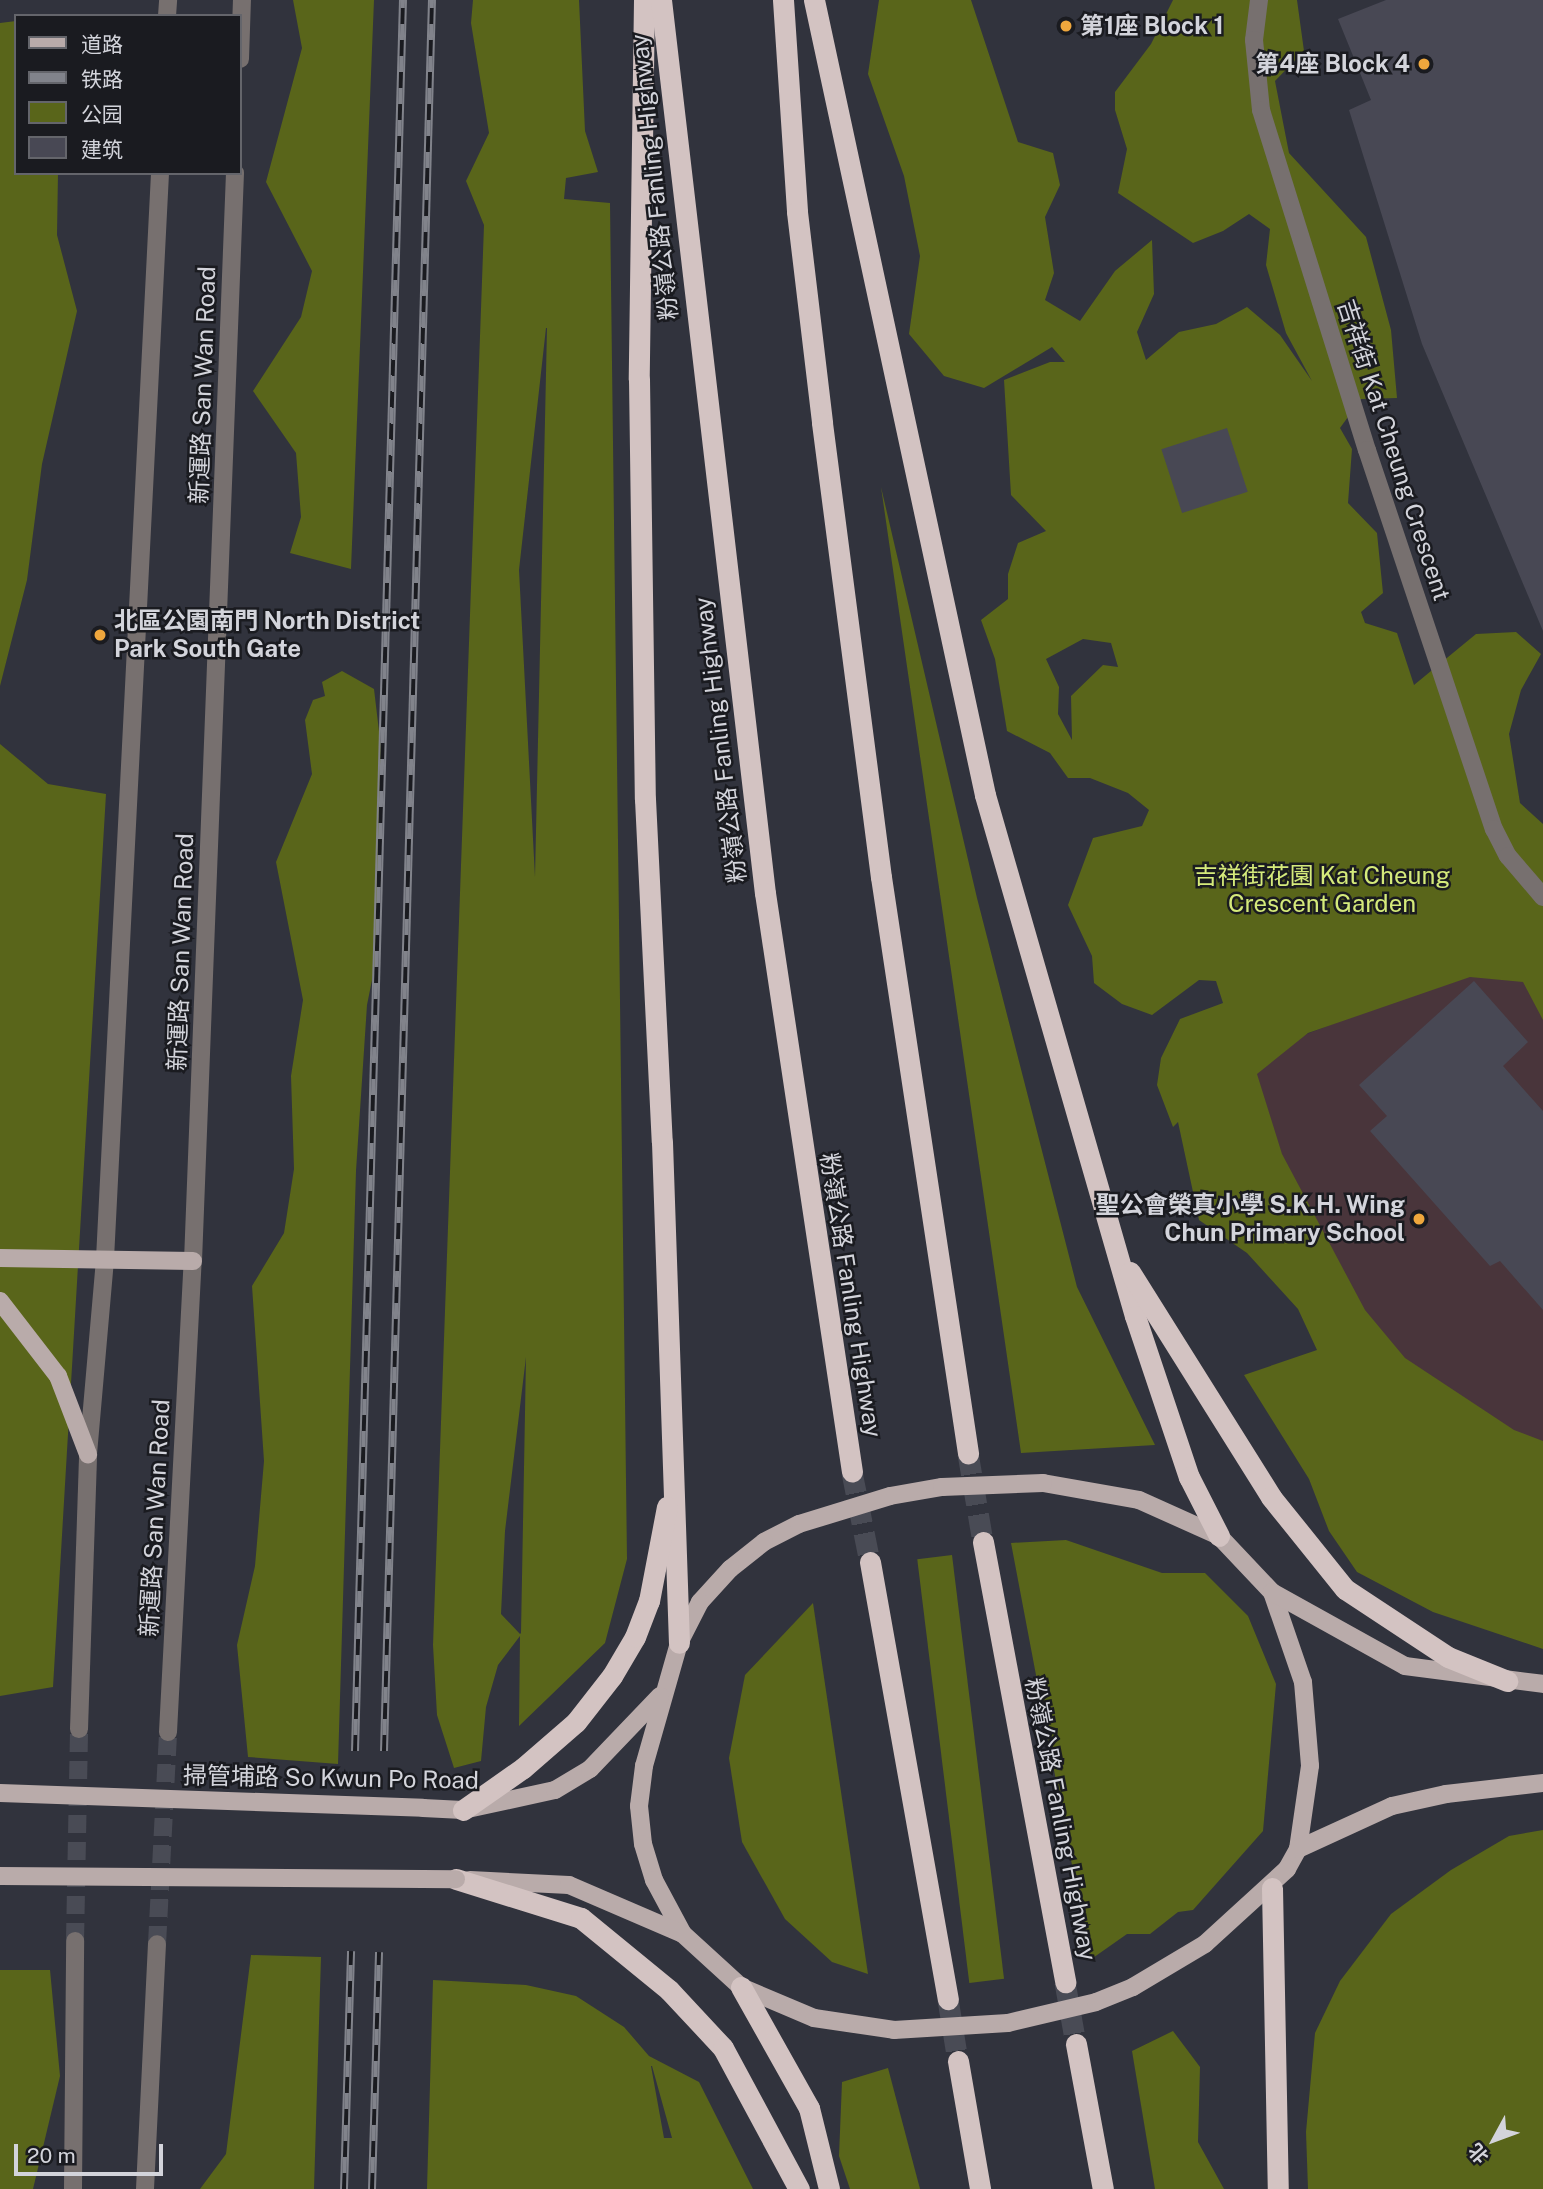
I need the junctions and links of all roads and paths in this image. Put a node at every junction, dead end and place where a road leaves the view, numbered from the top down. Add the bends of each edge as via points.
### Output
1 (644, 0) edge
2 (661, 0) edge
3 (783, 0) edge
4 (814, 0) edge
5 (1259, 0) edge
6 (160, 175) edge
7 (235, 175) edge
8 (1543, 897) edge
9 (1118, 1252) junction
10 (0, 1258) edge
11 (105, 1259) junction
12 (193, 1261) junction
13 (0, 1301) edge
14 (968, 1452) tunnel mouth
15 (88, 1454) junction
16 (852, 1472) tunnel mouth
17 (672, 1477) junction
18 (1219, 1536) junction
19 (983, 1542) tunnel mouth
20 (870, 1562) tunnel mouth
21 (1272, 1592) junction
22 (679, 1643) junction
23 (1507, 1681) junction
24 (1543, 1684) edge
25 (662, 1693) junction
26 (79, 1729) tunnel mouth
27 (168, 1732) tunnel mouth
28 (1543, 1783) edge
29 (0, 1793) edge
30 (463, 1810) junction
31 (1298, 1849) junction
32 (0, 1876) edge
33 (456, 1879) junction
34 (1272, 1888) junction
35 (683, 1934) junction
36 (75, 1941) tunnel mouth
37 (157, 1944) tunnel mouth
38 (1065, 1982) tunnel mouth
39 (741, 1987) junction
40 (948, 1998) tunnel mouth
41 (1076, 2044) tunnel mouth
42 (958, 2062) tunnel mouth
43 (73, 2189) edge
44 (145, 2189) edge
45 (799, 2189) edge
46 (829, 2189) edge
47 (980, 2189) edge
48 (1103, 2189) edge
49 (1278, 2189) edge

1 - 17 highway via 639,403 645,799 663,1142
2 - 16 highway, 粉嶺公路 Fanling Highway via 765,892
3 - 14 highway via 797,212 824,436 881,877
4 - 9 highway via 985,795
5 - 8 street, 吉祥街 Kat Cheung Crescent via 1254,40 1261,110 1367,450 1490,819 1508,856
6 - 11 street
7 - 12 street, 新運路 San Wan Road
9 - 18 highway via 1188,1477
9 - 23 highway via 1271,1497 1336,1580 1448,1657
10 - 11 main road
11 - 12 main road
11 - 15 street
12 - 27 street, 新運路 San Wan Road
13 - 15 main road via 58,1376
15 - 26 street
17 - 22 highway
17 - 30 highway via 649,1601 635,1637 612,1675 576,1722 523,1768
18 - 21 main road
18 - 22 main road, bridge via 1139,1500 1044,1483 968,1485 890,1496 799,1524 764,1542 730,1569 700,1602
19 - 38 highway, 粉嶺公路 Fanling Highway
20 - 40 highway
21 - 23 main road via 1405,1665
21 - 31 main road via 1303,1682 1310,1766
22 - 25 main road
23 - 24 main road
25 - 30 main road, 掃管埔路 So Kwun Po Road via 590,1769 555,1790
25 - 35 main road via 639,1806 643,1844 654,1880
28 - 31 main road via 1446,1794 1392,1807
29 - 30 main road, 掃管埔路 So Kwun Po Road, bridge
31 - 34 main road
32 - 33 main road, bridge
33 - 35 main road via 569,1885
33 - 45 highway via 581,1918 668,1990 723,2048
34 - 39 main road, bridge via 1205,1944 1133,1987 1097,2002 1008,2024 894,2030 814,2018
34 - 49 highway
35 - 39 main road
36 - 43 street
37 - 44 street
39 - 46 highway via 809,2108
41 - 48 highway
42 - 47 highway

